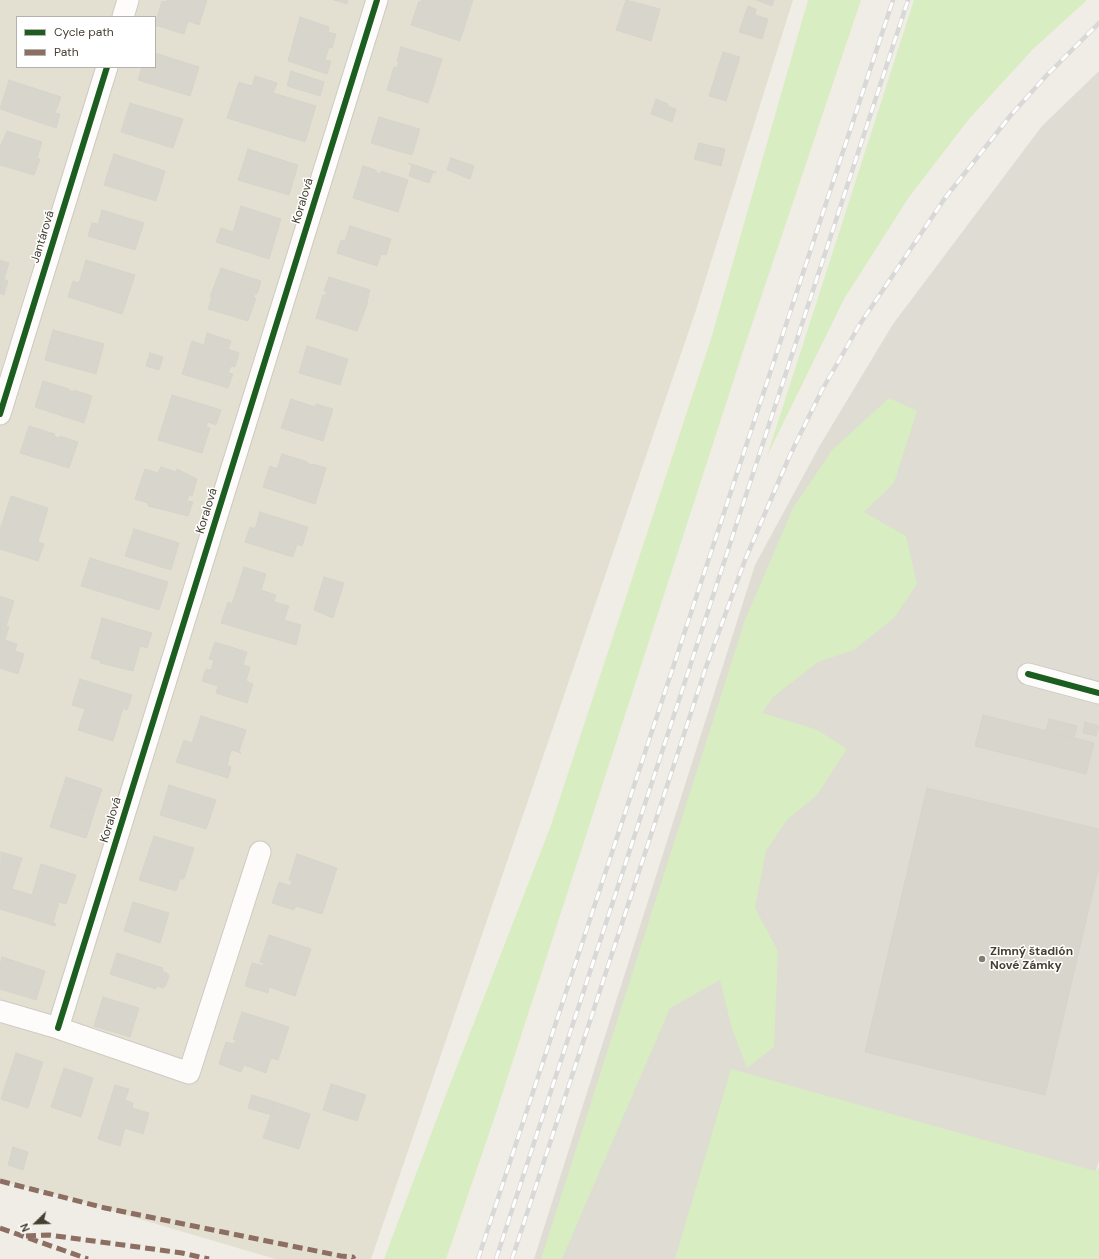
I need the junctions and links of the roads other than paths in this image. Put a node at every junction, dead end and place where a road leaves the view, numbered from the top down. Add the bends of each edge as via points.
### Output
1 (128, 0) edge
2 (377, 0) edge
3 (123, 16) edge
4 (107, 68) edge
5 (0, 414) edge
6 (1028, 674) dead end
7 (1099, 694) edge
8 (260, 852) dead end
9 (0, 1011) edge
10 (58, 1028) junction

1 - 3 street
2 - 10 street, Koralová
4 - 5 street, Jantárová
6 - 7 street
8 - 10 street via 189,1073
9 - 10 street

